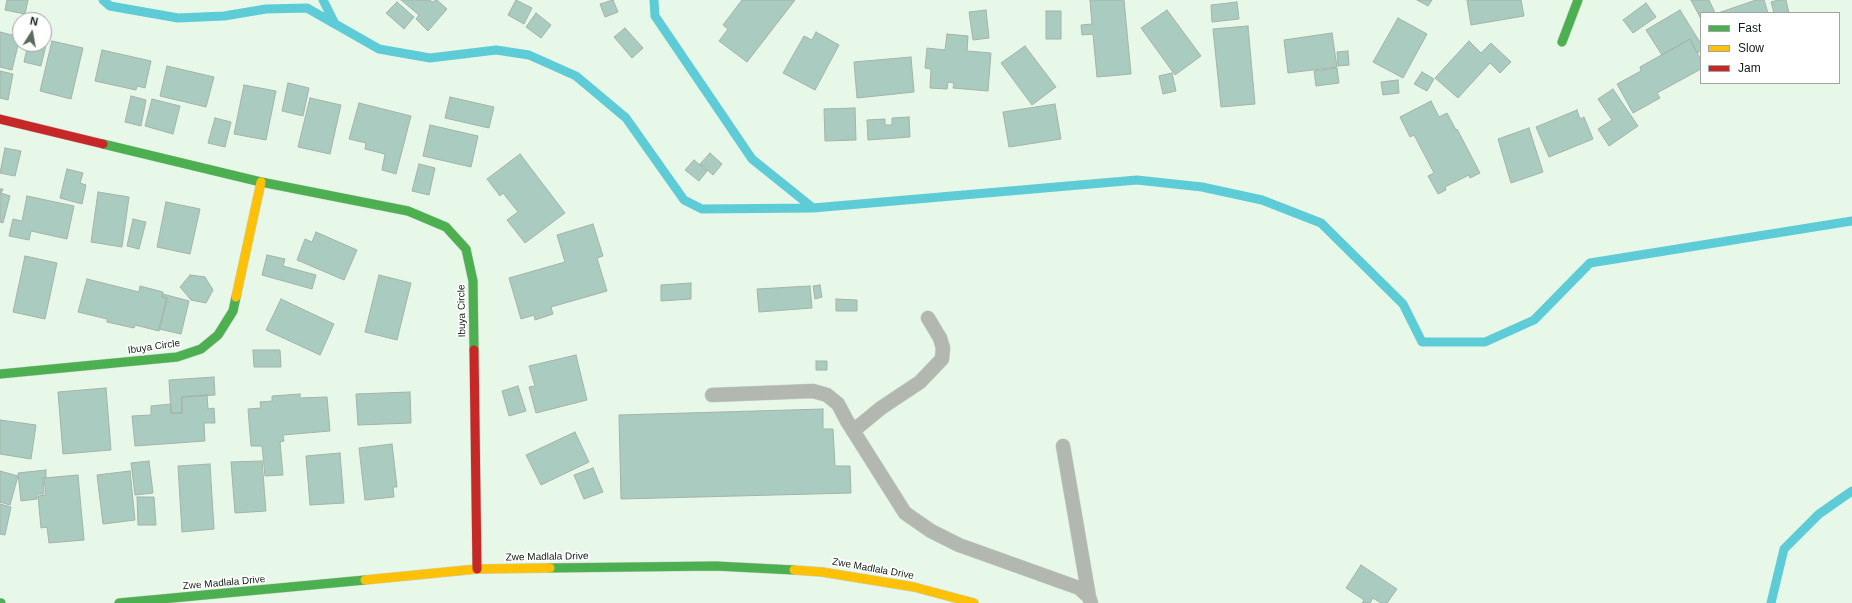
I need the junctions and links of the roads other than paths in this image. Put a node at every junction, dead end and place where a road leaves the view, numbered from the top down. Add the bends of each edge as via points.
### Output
1 (1578, 0) edge
2 (1562, 42) dead end
3 (0, 119) edge
4 (261, 182) junction
5 (928, 318) dead end
6 (0, 374) edge
7 (712, 395) dead end
8 (853, 431) junction
9 (1063, 446) dead end
10 (478, 569) junction
11 (1090, 600) edge
12 (119, 603) edge
13 (974, 603) edge

1 - 2 street
3 - 4 street, Ibuya Circle
4 - 6 street, Ibuya Circle via 233,311 218,335 201,349 177,357
4 - 10 street, Ibuya Circle via 408,211 446,227 466,249 473,281
5 - 8 lane via 944,348 942,358 920,382 881,408
7 - 8 lane via 813,392 827,395 838,404
8 - 11 lane via 905,513 931,531 959,545 1079,588
9 - 11 lane
10 - 12 street, Zwe Madlala Drive
10 - 13 street, Zwe Madlala Drive via 716,566 822,572 914,587

